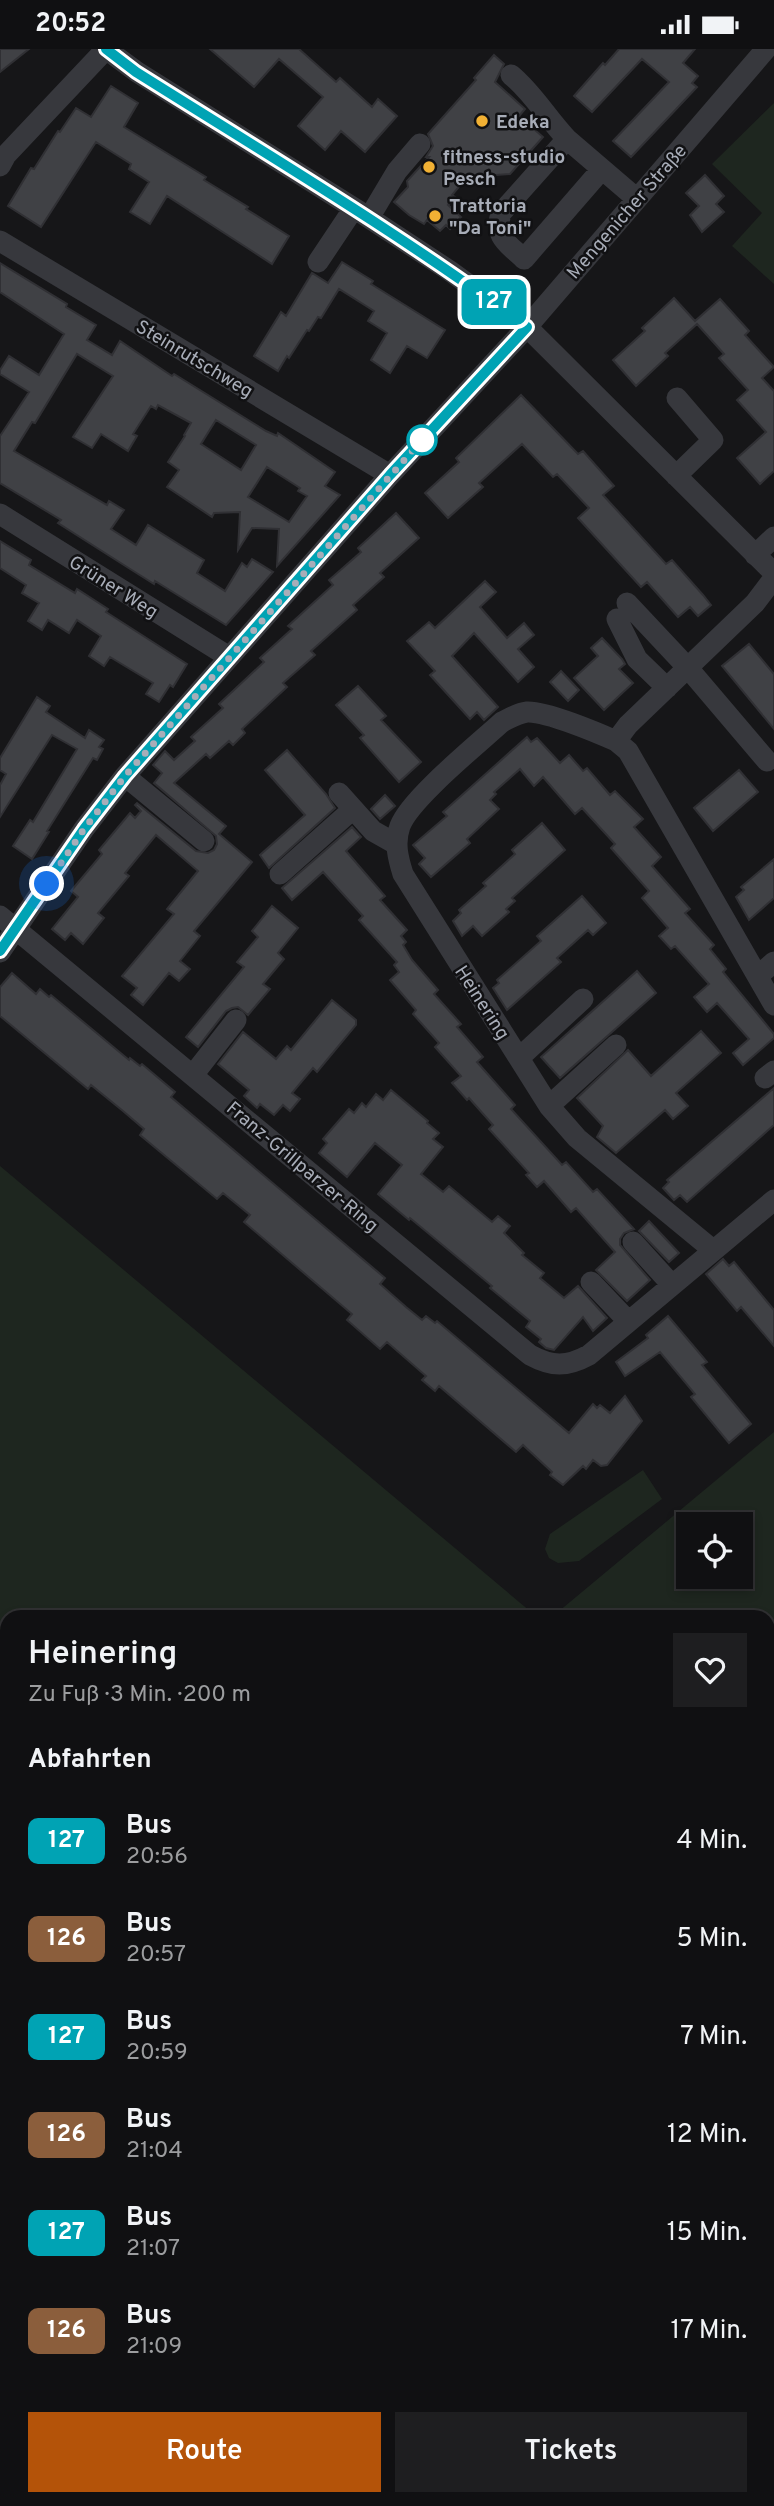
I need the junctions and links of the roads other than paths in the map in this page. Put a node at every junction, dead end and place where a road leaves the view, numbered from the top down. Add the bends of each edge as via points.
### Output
1 (106, 49) edge
2 (762, 50) edge
3 (511, 75) dead end
4 (567, 139) junction
5 (420, 145) dead end
6 (0, 166) edge
7 (602, 169) junction
8 (637, 199) junction
9 (361, 213) junction
10 (0, 241) edge
11 (318, 262) dead end
12 (527, 327) junction
13 (677, 398) dead end
14 (390, 475) junction
15 (676, 476) junction
16 (0, 514) edge
17 (774, 537) edge
18 (755, 555) junction
19 (774, 575) edge
20 (229, 657) junction
21 (688, 668) junction
22 (667, 688) junction
23 (616, 741) junction
24 (767, 761) dead end
25 (125, 776) junction
26 (339, 793) dead end
27 (353, 809) junction
28 (204, 841) dead end
29 (396, 844) junction
30 (280, 874) dead end
31 (8, 922) edge
32 (0, 951) edge
33 (774, 962) edge
34 (758, 976) junction
35 (583, 999) dead end
36 (774, 1005) edge
37 (236, 1020) dead end
38 (616, 1045) dead end
39 (519, 1058) junction
40 (193, 1075) junction
41 (549, 1106) junction
42 (774, 1200) edge
43 (633, 1242) dead end
44 (713, 1250) junction
45 (592, 1282) dead end
46 (672, 1285) junction
47 (628, 1321) junction

1 - 6 street
1 - 9 street
2 - 8 street, Mengenicher Straße
3 - 4 street via 528,89
4 - 7 street
4 - 7 street via 501,213 497,226 502,239 524,259
5 - 9 street
7 - 8 street
8 - 12 street, Mengenicher Straße
9 - 11 street
9 - 12 street
10 - 14 street, Steinrutschweg
12 - 14 street, Mengenicher Straße
12 - 15 street
13 - 15 street via 713,440
14 - 20 street, Mengenicher Straße
15 - 18 street
16 - 20 street, Grüner Weg
17 - 18 street
18 - 19 street
19 - 21 street via 755,603
20 - 25 street, Mengenicher Straße
21 - 22 street
21 - 22 street via 622,611 637,659
21 - 24 street
22 - 23 street
23 - 29 street via 542,714 515,715 419,799 400,824
23 - 34 street via 628,751
25 - 28 street
25 - 31 street, Mengenicher Straße
26 - 27 street
27 - 29 street via 373,831
27 - 30 street
29 - 39 street, Heinering via 403,874
31 - 32 street, Mengenicher Straße
31 - 40 street, Franz-Grillparzer-Ring
33 - 34 street
34 - 36 street
35 - 39 street
37 - 40 street
38 - 41 street
39 - 41 street, Heinering
40 - 47 street, Franz-Grillparzer-Ring via 544,1363 568,1365 589,1355
41 - 44 street, Heinering via 577,1139
42 - 44 street
43 - 46 street
44 - 46 street
45 - 47 street
46 - 47 street

